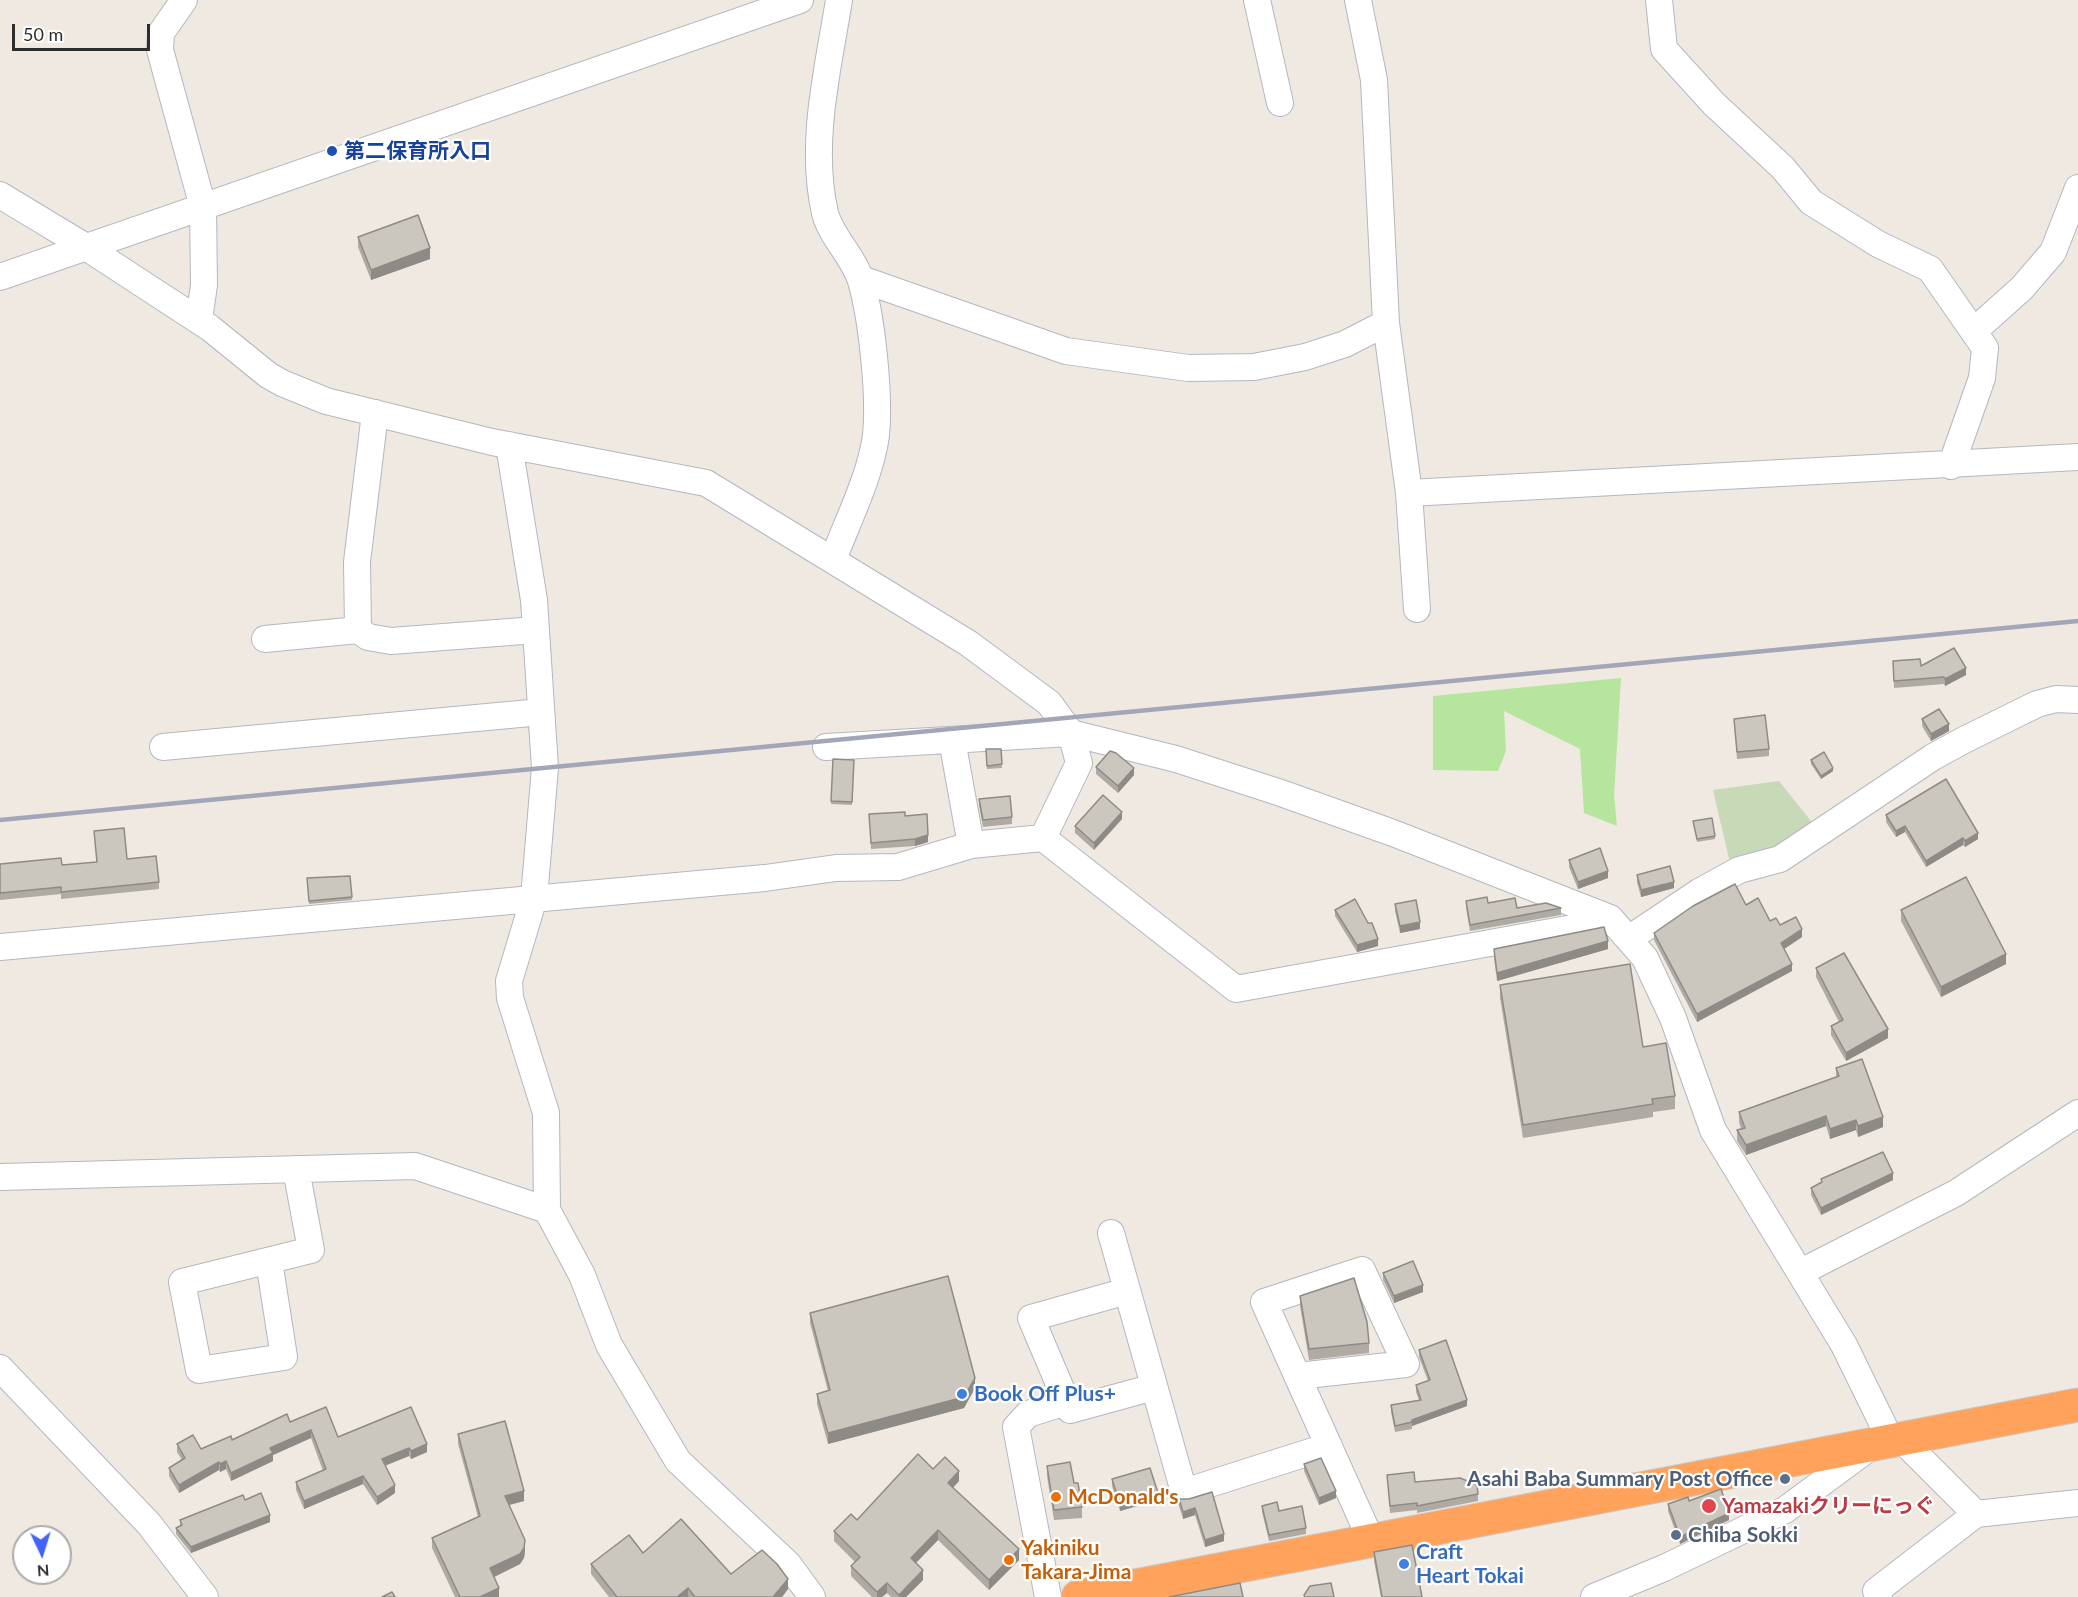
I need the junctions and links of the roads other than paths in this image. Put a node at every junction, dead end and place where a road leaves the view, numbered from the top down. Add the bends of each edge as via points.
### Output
1 (184, 0) edge
2 (800, 0) edge
3 (839, 0) edge
4 (1257, 0) edge
5 (1358, 0) edge
6 (1659, 0) edge
7 (1280, 103) dead end
8 (2078, 188) edge
9 (0, 195) edge
10 (203, 207) junction
11 (87, 247) junction
12 (0, 277) edge
13 (861, 279) junction
14 (199, 320) junction
15 (1386, 323) junction
16 (1974, 331) junction
17 (375, 413) junction
18 (509, 445) junction
19 (2078, 457) edge
20 (1951, 466) junction
21 (1409, 493) junction
22 (833, 560) junction
23 (1417, 609) dead end
24 (358, 630) junction
25 (536, 630) junction
26 (265, 639) dead end
27 (2078, 700) edge
28 (541, 712) junction
29 (1071, 732) junction
30 (952, 740) junction
31 (163, 747) dead end
32 (826, 747) dead end
33 (1043, 838) junction
34 (971, 844) junction
35 (534, 898) junction
36 (1610, 918) junction
37 (1630, 938) junction
38 (0, 947) edge
39 (2078, 1113) edge
40 (296, 1169) junction
41 (0, 1177) edge
42 (547, 1210) junction
43 (1111, 1233) dead end
44 (269, 1261) junction
45 (1801, 1272) junction
46 (1127, 1291) junction
47 (0, 1368) edge
48 (1298, 1376) junction
49 (1154, 1387) junction
50 (1066, 1402) junction
51 (2078, 1405) edge
52 (1888, 1442) junction
53 (1329, 1446) junction
54 (2078, 1503) edge
55 (1976, 1514) junction
56 (1371, 1540) junction
57 (205, 1597) edge
58 (812, 1597) edge
59 (1048, 1597) edge
60 (1078, 1597) edge
61 (1594, 1597) edge
62 (1879, 1597) edge

1 - 10 street via 161,33 160,50
2 - 10 street
3 - 13 street via 821,113 819,168 825,215
4 - 7 street
5 - 15 street via 1374,80
6 - 16 street via 1664,49 1714,104 1783,168 1811,202 1878,244 1930,269
8 - 16 street via 2053,252 2022,288
9 - 11 street
10 - 11 street
10 - 14 street via 204,285
11 - 12 street
11 - 14 street
13 - 15 street via 1066,351 1188,369 1254,367 1305,357 1345,344
13 - 22 street via 876,378 876,435 871,459
14 - 17 street via 282,383 326,401
15 - 21 street
16 - 20 street via 1985,348 1982,378
17 - 18 street
17 - 24 street via 357,562
18 - 22 street via 706,483
18 - 25 street
19 - 20 street
20 - 21 street
21 - 23 street
22 - 29 street via 968,643 1049,704
24 - 25 street via 368,638 391,641
24 - 26 street
25 - 28 street
27 - 37 street via 2056,699 2037,704 1964,740 1780,859 1740,870
28 - 31 street
28 - 35 street via 545,768
29 - 30 street
29 - 33 street via 1079,763
29 - 36 street via 1176,759 1281,794
30 - 32 street
30 - 34 street
33 - 34 street
33 - 36 street via 1236,989 1584,926
34 - 35 street via 898,867 836,868
35 - 38 street
35 - 42 street via 509,981 510,998 546,1113
36 - 37 street
37 - 45 street via 1645,958 1673,1018 1713,1130
39 - 45 street via 1956,1193
40 - 41 street
40 - 42 street via 416,1166
40 - 44 street via 312,1250
42 - 58 street via 582,1275 609,1345 678,1461 788,1564
43 - 46 street
44 - 44 street via 182,1282 199,1370 284,1357
45 - 52 street via 1844,1345
46 - 49 street
46 - 50 street via 1031,1318
47 - 57 street via 149,1524
48 - 48 street via 1264,1302 1362,1270 1406,1364
48 - 53 street
49 - 50 street via 1070,1410
49 - 53 street via 1184,1492
50 - 59 street via 1028,1414 1016,1428
51 - 52 highway
52 - 55 street
52 - 56 highway
52 - 61 street via 1785,1510
53 - 56 street
54 - 55 street
55 - 62 street via 1876,1591
56 - 60 highway

